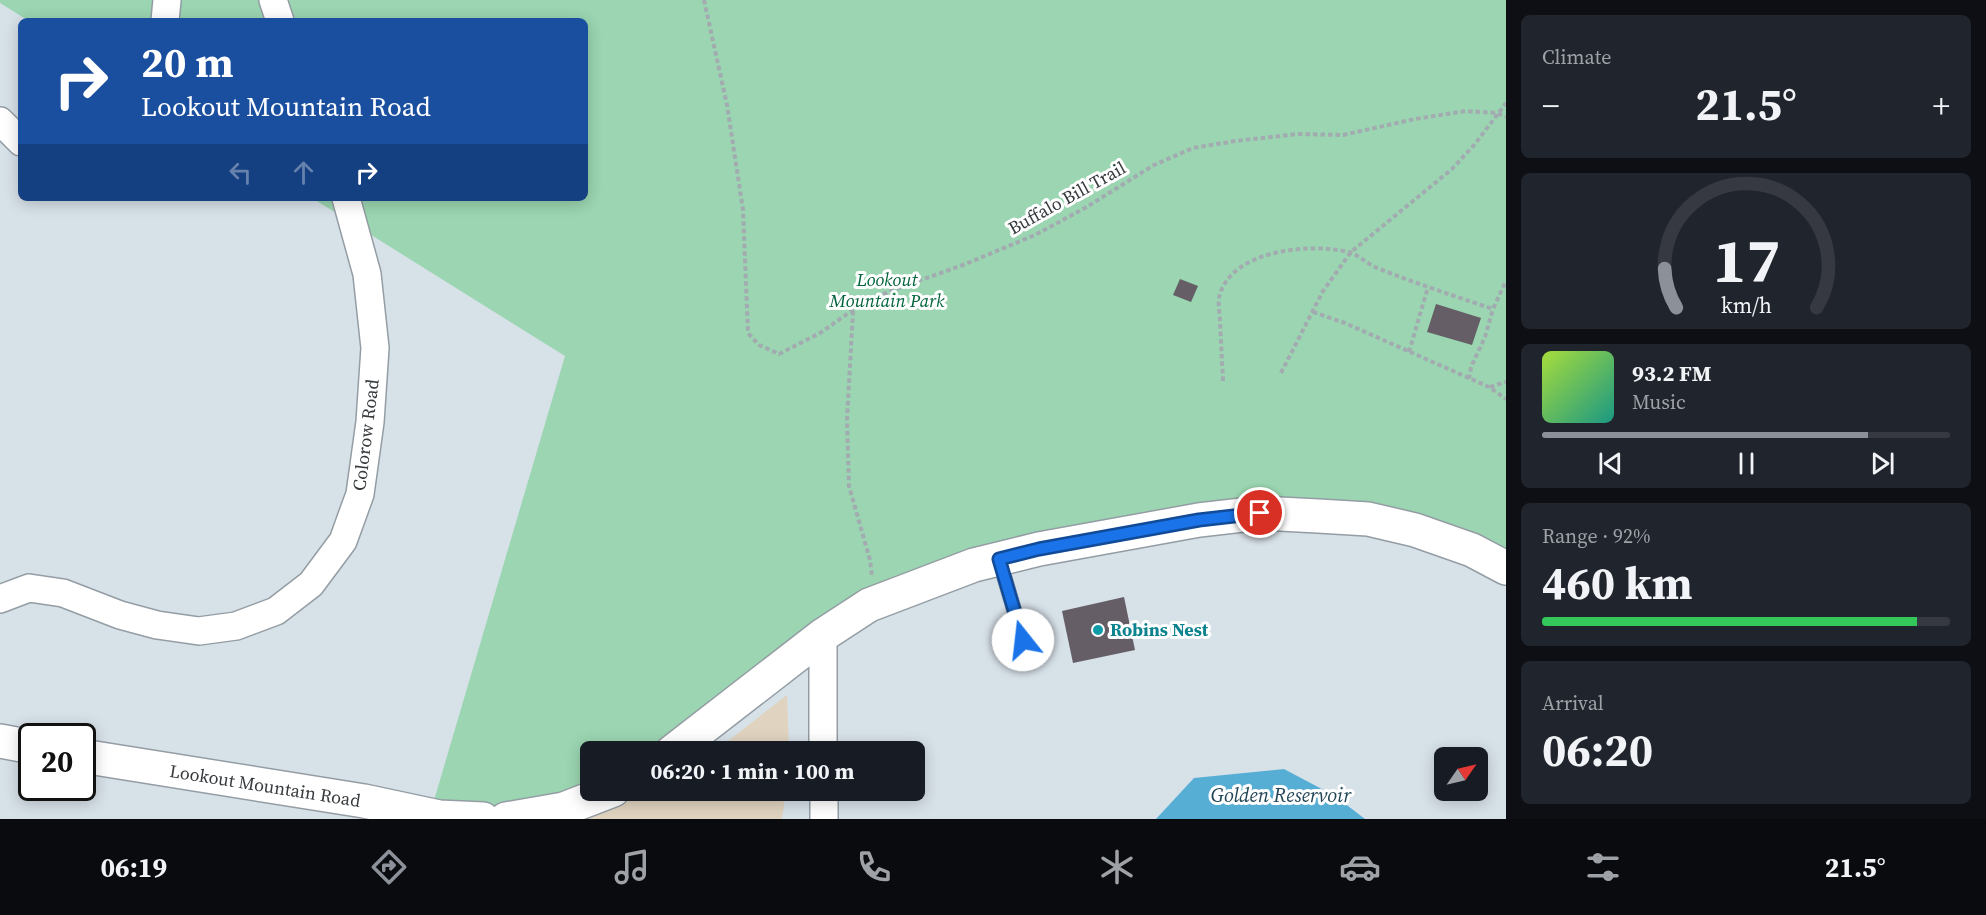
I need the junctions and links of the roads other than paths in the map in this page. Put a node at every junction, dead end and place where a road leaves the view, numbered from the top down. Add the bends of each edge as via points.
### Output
1 (167, 0) edge
2 (273, 0) edge
3 (165, 18) edge
4 (279, 18) edge
5 (0, 121) edge
6 (18, 139) edge
7 (347, 201) edge
8 (999, 559) junction
9 (1506, 568) edge
10 (0, 599) edge
11 (823, 635) junction
12 (1023, 640) dead end
13 (0, 741) edge
14 (686, 741) edge
15 (823, 741) edge
16 (18, 744) edge
17 (96, 759) edge
18 (585, 801) edge
19 (824, 801) edge
20 (364, 810) edge
21 (542, 816) edge
22 (483, 819) edge
23 (506, 819) edge
24 (824, 819) edge

1 - 3 street
2 - 4 street
5 - 6 street
7 - 10 street, Colorow Road via 367,274 373,327 370,422 360,494 343,542 311,584 276,611 236,626 200,630 156,625 63,593 29,588
8 - 9 street via 1199,520 1260,513 1380,522 1472,550
8 - 11 street via 869,604
8 - 12 lane
11 - 14 street
11 - 15 street
13 - 16 street
17 - 20 street, Lookout Mountain Road
18 - 21 street
19 - 24 street
20 - 22 street, Lookout Mountain Road
21 - 23 street

